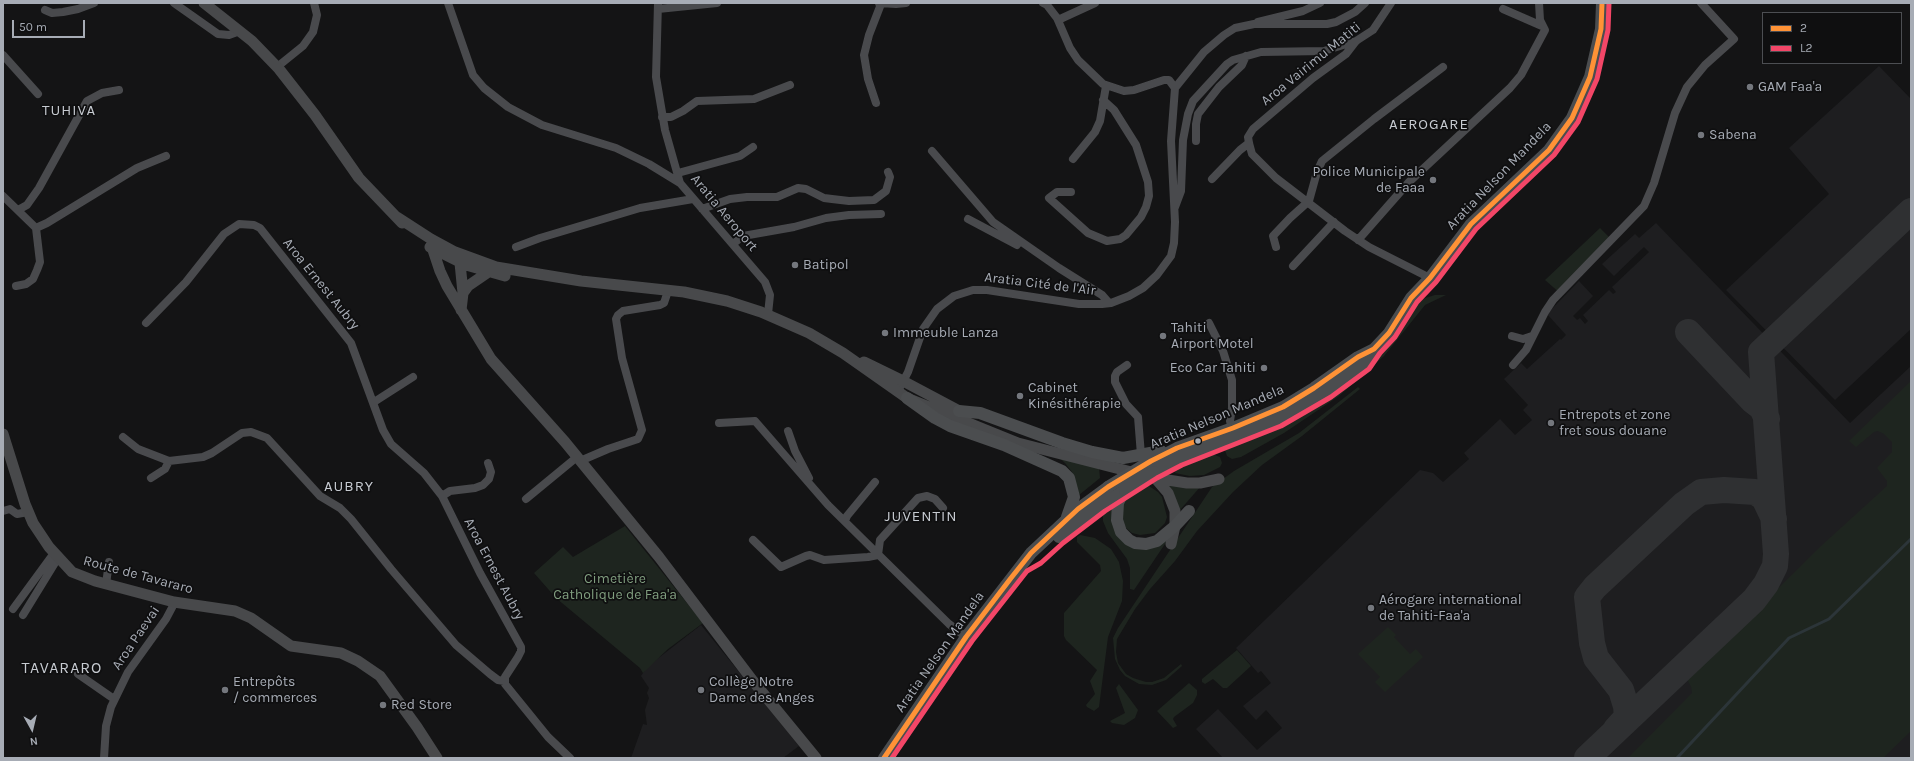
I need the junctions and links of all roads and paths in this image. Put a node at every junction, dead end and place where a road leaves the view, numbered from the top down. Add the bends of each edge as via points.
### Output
1 (94, 3) edge
2 (174, 3) edge
3 (204, 3) edge
4 (314, 3) edge
5 (448, 3) edge
6 (718, 3) edge
7 (880, 3) edge
8 (906, 3) edge
9 (1043, 3) edge
10 (1095, 3) edge
11 (1320, 3) edge
12 (1365, 3) edge
13 (1391, 3) edge
14 (1539, 3) edge
15 (1595, 3) edge
16 (1602, 3) edge
17 (1701, 3) edge
18 (658, 6) edge
19 (1052, 7) edge
20 (1503, 9) dead end
21 (45, 10) dead end
22 (1058, 20) junction
23 (1254, 24) junction
24 (1542, 26) junction
25 (1601, 29) junction
26 (240, 31) junction
27 (1356, 41) junction
28 (3, 55) edge
29 (1246, 56) junction
30 (277, 67) junction
31 (1442, 67) dead end
32 (790, 85) dead end
33 (1106, 86) junction
34 (1175, 88) junction
35 (119, 90) dead end
36 (38, 94) dead end
37 (1103, 100) junction
38 (876, 103) dead end
39 (662, 117) junction
40 (1196, 140) dead end
41 (1249, 143) junction
42 (753, 147) dead end
43 (932, 151) dead end
44 (166, 156) dead end
45 (1073, 159) dead end
46 (888, 172) dead end
47 (678, 173) junction
48 (1212, 179) dead end
49 (680, 183) junction
50 (1070, 192) dead end
51 (3, 196) edge
52 (693, 199) junction
53 (1309, 201) junction
54 (1174, 208) junction
55 (702, 209) junction
56 (18, 210) junction
57 (881, 214) dead end
58 (397, 217) junction
59 (968, 219) dead end
60 (1334, 222) junction
61 (36, 228) junction
62 (1358, 240) junction
63 (733, 244) junction
64 (516, 247) dead end
65 (1276, 247) dead end
66 (433, 250) junction
67 (455, 252) junction
68 (1046, 259) junction
69 (460, 263) junction
70 (1292, 266) dead end
71 (488, 272) junction
72 (1430, 278) junction
73 (581, 281) junction
74 (16, 286) dead end
75 (668, 291) junction
76 (463, 293) junction
77 (1109, 303) junction
78 (461, 310) junction
79 (768, 314) junction
80 (146, 322) dead end
81 (1209, 324) dead end
82 (1512, 336) dead end
83 (1532, 336) junction
84 (1374, 349) junction
85 (843, 353) junction
86 (1126, 365) dead end
87 (1513, 365) dead end
88 (413, 377) dead end
89 (904, 381) junction
90 (903, 395) junction
91 (374, 402) junction
92 (959, 411) junction
93 (719, 423) dead end
94 (1232, 429) junction
95 (788, 431) dead end
96 (3, 434) edge
97 (123, 436) dead end
98 (1049, 450) junction
99 (579, 459) junction
100 (169, 461) junction
101 (1141, 461) junction
102 (488, 463) dead end
103 (1155, 475) junction
104 (151, 478) dead end
105 (1219, 479) dead end
106 (875, 482) dead end
107 (1125, 490) junction
108 (815, 491) junction
109 (442, 496) junction
110 (526, 499) dead end
111 (943, 508) dead end
112 (3, 511) edge
113 (1189, 511) dead end
114 (28, 512) junction
115 (845, 521) junction
116 (1064, 523) junction
117 (1175, 526) junction
118 (753, 540) dead end
119 (1171, 544) dead end
120 (56, 555) junction
121 (878, 555) junction
122 (109, 562) dead end
123 (1022, 566) junction
124 (106, 584) junction
125 (175, 602) junction
126 (13, 609) dead end
127 (23, 615) dead end
128 (966, 637) junction
129 (78, 674) dead end
130 (504, 681) junction
131 (114, 699) junction
132 (104, 758) edge
133 (437, 758) edge
134 (570, 758) edge
135 (816, 758) edge
136 (884, 758) edge

1 - 21 street via 63,12
2 - 26 street via 218,34 229,35
3 - 26 main road
4 - 30 street via 317,15 313,32 303,46
5 - 49 street via 473,75 484,88 508,107 542,125 616,148
6 - 18 street
7 - 8 street
7 - 38 street via 864,55
9 - 19 street
10 - 22 street
11 - 23 street via 1303,11
12 - 23 street via 1355,12 1327,24
13 - 27 street, Aroa Vairimu Matiti via 1373,30
14 - 24 street
15 - 25 main road, Aratia Nelson Mandela
16 - 25 main road, Aratia Nelson Mandela
17 - 83 street via 1734,39 1705,65 1687,87 1679,102 1644,206 1553,300
18 - 39 street, Aratia Aeroport via 656,77
19 - 22 street
20 - 24 street
22 - 33 street via 1078,60
23 - 34 street via 1235,28 1213,43
24 - 62 street via 1545,30 1521,75 1409,182
25 - 72 main road, Aratia Nelson Mandela via 1585,92 1564,131 1549,150 1471,224
26 - 30 main road
27 - 29 street, Aratia Cité de l'Air via 1324,51 1261,52
27 - 41 street, Aroa Vairimu Matiti via 1346,54 1313,78 1253,129 1248,137
28 - 36 street
29 - 40 street via 1242,65 1219,87 1198,114
29 - 54 street, Aratia Cité de l'Air via 1227,64 1193,101 1183,140 1181,191
30 - 58 main road via 315,115 359,178
31 - 53 street via 1322,161
32 - 39 street via 754,99 696,101 671,117
33 - 34 street via 1124,91 1134,90 1156,81 1169,80
33 - 37 street
34 - 54 street, Aratia Cité de l'Air via 1171,142
35 - 56 street via 102,93 87,101 39,188 27,205
37 - 45 street via 1100,121 1095,132
37 - 50 street via 1114,110 1136,146 1150,196 1141,217 1126,235 1120,239 1107,241 1088,233 1049,198 1056,192
39 - 47 street, Aratia Aeroport
41 - 48 street, Aroa Vairimu Matiti
41 - 53 street via 1252,154 1276,178
42 - 47 street via 740,156
43 - 68 street via 986,216
44 - 61 street via 137,168
46 - 55 street via 890,177 886,191 874,200 857,202 824,198 798,188 777,197 747,197
47 - 49 street, Aratia Aeroport
49 - 52 street, Aratia Aeroport
51 - 56 street
52 - 55 street, Aratia Aeroport
52 - 64 street via 634,210
53 - 60 street
53 - 65 street via 1273,236
54 - 77 street, Aratia Cité de l'Air via 1174,243 1165,266 1143,288
55 - 63 street, Aratia Aeroport
56 - 61 street
57 - 63 street via 826,218 794,227 743,236
58 - 66 main road
58 - 67 main road
59 - 68 street
60 - 62 street
60 - 70 street
61 - 74 street via 40,262 38,270 26,284
62 - 72 street
63 - 79 street, Aratia Aeroport via 768,288
66 - 69 main road
66 - 78 main road via 440,271
67 - 69 main road
67 - 73 main road via 496,267
68 - 77 street via 1102,295
69 - 71 main road
69 - 76 main road
71 - 73 main road via 529,280 561,283
71 - 76 main road via 474,280
72 - 84 main road, Aratia Nelson Mandela via 1411,298 1389,333
73 - 75 main road
75 - 79 main road via 727,301
75 - 99 street via 664,303 660,306 623,311 616,319 622,358 642,430 638,439
76 - 78 main road
77 - 89 street, Aratia Cité de l'Air via 1078,304 987,290 962,293 943,302 929,319 917,342
78 - 99 main road via 491,359
79 - 85 main road via 809,333
80 - 91 street, Aroa Ernest Aubry via 186,282 224,234 239,224 254,225 260,228 351,343
81 - 94 street via 1223,351 1232,380
82 - 83 street via 1523,339
83 - 87 street via 1526,350
84 - 94 main road, Aratia Nelson Mandela via 1283,407
84 - 103 main road, Aratia Nelson Mandela via 1364,364 1299,409 1179,459
85 - 89 main road
85 - 90 main road
86 - 101 street via 1117,372 1115,382 1126,404 1138,417
88 - 91 street
89 - 90 street, Aratia Cité de l'Air
89 - 92 main road
90 - 98 main road via 987,432
90 - 116 main road via 934,418 950,426 1004,445 1062,471 1069,478 1074,497
91 - 109 street, Aroa Ernest Aubry via 383,430 391,444 424,473
92 - 98 main road
92 - 101 main road via 980,414 1092,452
93 - 108 street via 755,421
94 - 101 main road, Aratia Nelson Mandela
95 - 108 street
96 - 114 main road, Route de Tavararo
97 - 100 street via 138,449
98 - 103 main road
99 - 110 street
99 - 135 main road
100 - 104 street via 165,469
100 - 130 street via 212,454 242,433 251,432 267,438 320,496 340,508 351,519 456,645 498,680
101 - 116 main road, Aratia Nelson Mandela, bridge via 1078,509
102 - 109 street via 491,472 483,485 450,491
103 - 105 main road via 1187,483
103 - 107 main road, Aratia Nelson Mandela, bridge
103 - 117 main road via 1172,501
106 - 115 street
107 - 117 main road via 1118,503 1117,520 1121,532 1129,540 1141,544 1152,543
107 - 123 main road, Aratia Nelson Mandela via 1079,522 1037,558
108 - 115 street
109 - 130 street, Aroa Ernest Aubry via 520,647 521,651
111 - 121 street via 935,499 928,496 918,498 880,540
112 - 114 street via 10,509 17,514
113 - 117 main road
114 - 120 main road, Route de Tavararo via 38,533
115 - 121 street
116 - 123 main road, Aratia Nelson Mandela via 1032,552
117 - 119 main road
118 - 121 street via 781,567 810,555 824,560
120 - 124 main road, Route de Tavararo via 72,572
120 - 126 street
120 - 127 street
121 - 128 street via 949,624
122 - 124 street
123 - 128 main road, Aratia Nelson Mandela
124 - 125 main road, Route de Tavararo
125 - 131 street, Aroa Paevai via 166,620 128,672
125 - 133 main road, Route de Tavararo via 235,611 251,618 291,646 341,654 358,661 380,676
128 - 136 main road, Aratia Nelson Mandela
129 - 131 street
130 - 134 street via 548,737
131 - 132 street, Aroa Paevai via 106,726

